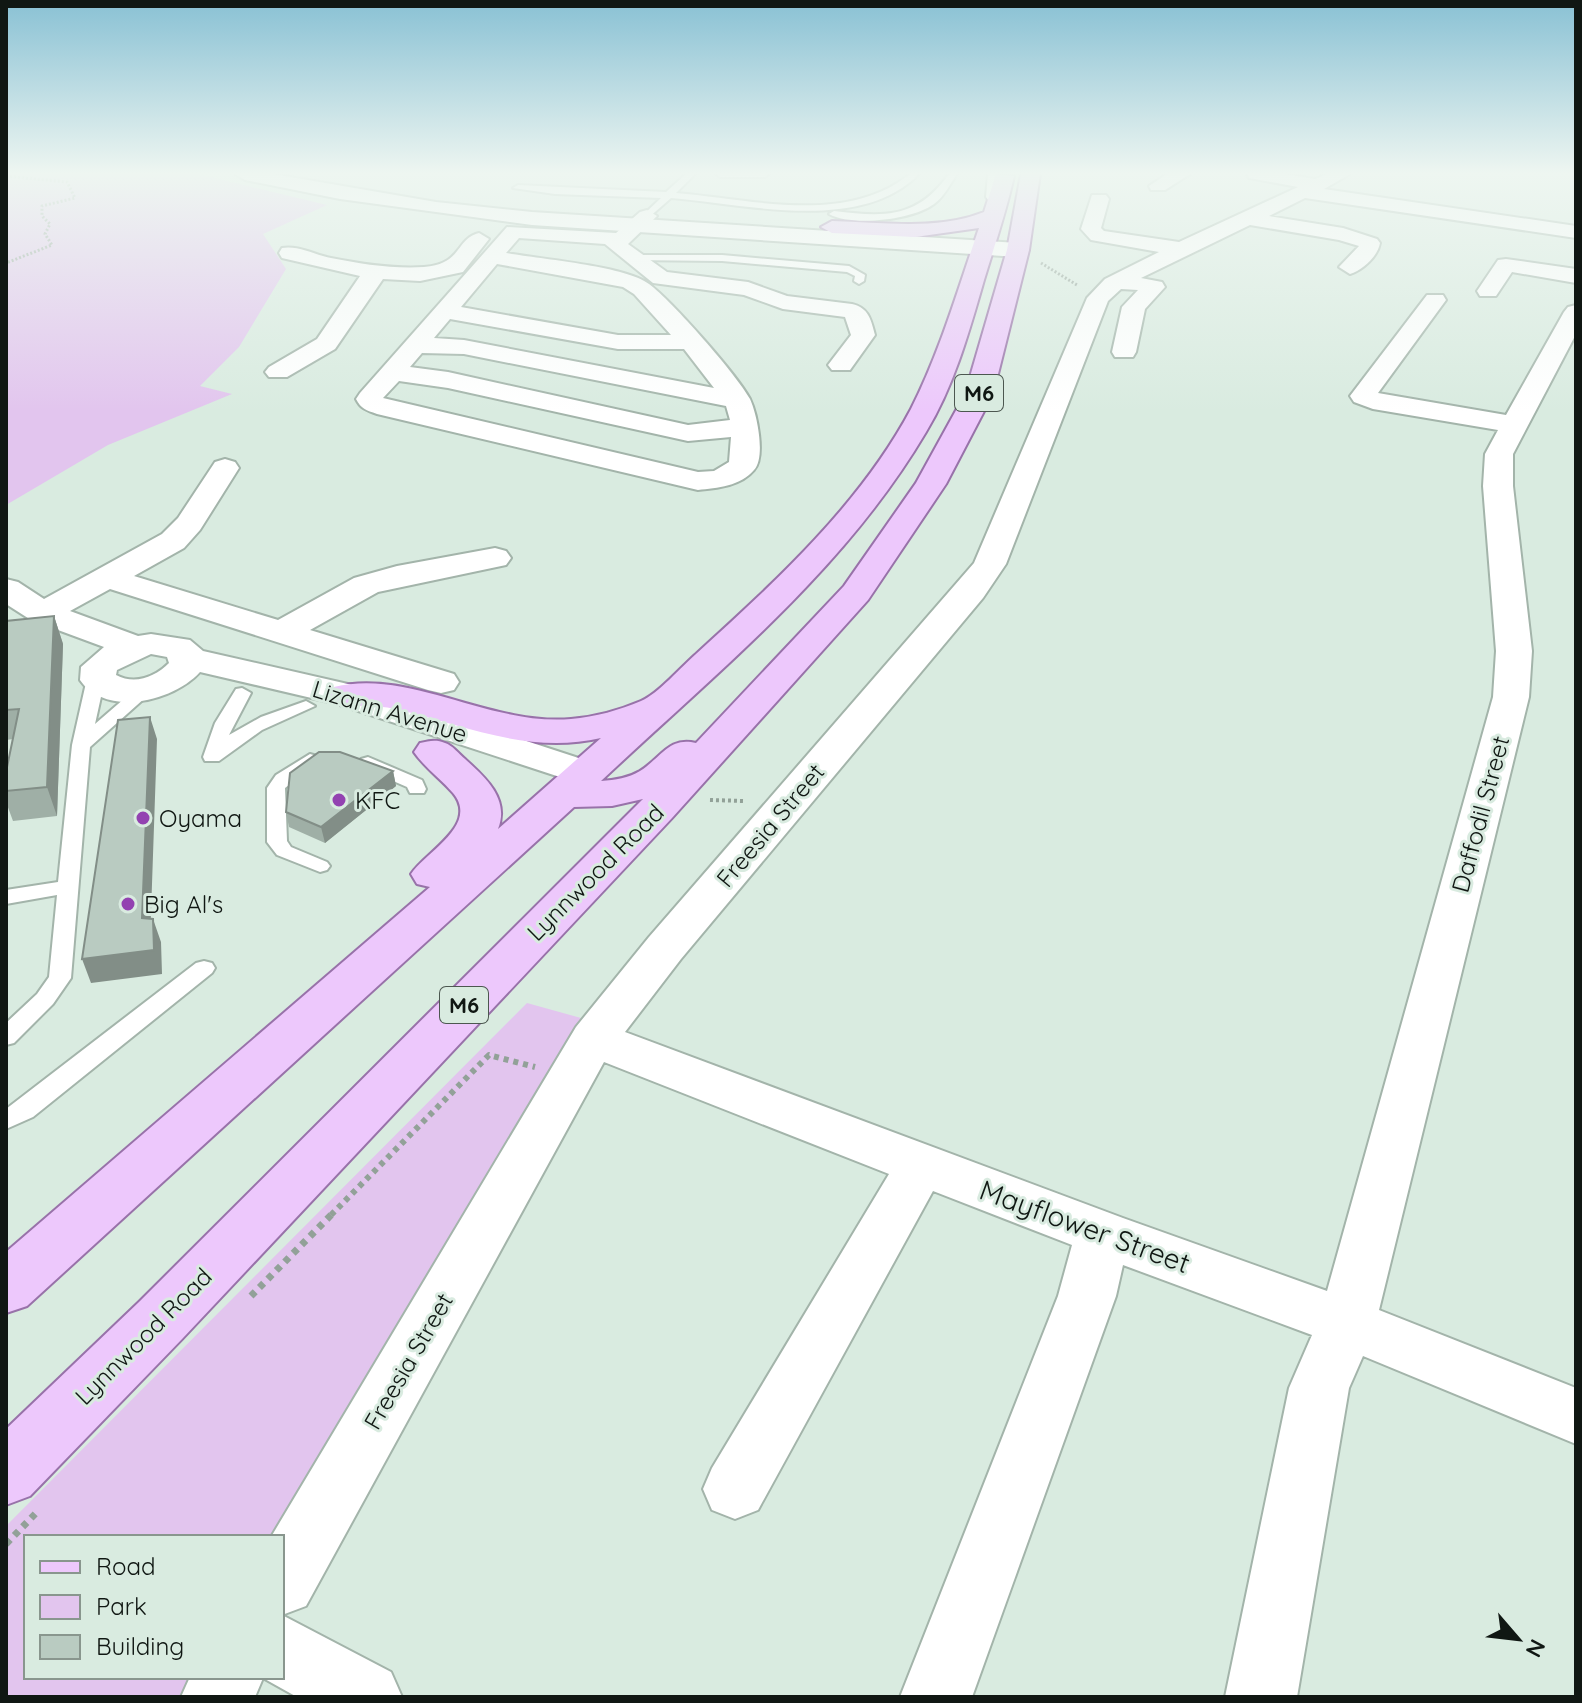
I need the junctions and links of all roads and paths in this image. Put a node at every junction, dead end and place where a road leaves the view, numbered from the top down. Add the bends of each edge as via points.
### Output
1 (30, 253) edge
2 (292, 253) edge
3 (468, 253) edge
4 (494, 253) edge
5 (627, 253) edge
6 (947, 253) edge
7 (982, 253) edge
8 (1017, 253) edge
9 (1050, 253) edge
10 (1117, 253) edge
11 (1187, 253) edge
12 (1364, 253) edge
13 (1514, 253) edge
14 (491, 257) junction
15 (633, 258) junction
16 (6, 263) edge
17 (1506, 265) junction
18 (1350, 267) dead end
19 (379, 271) junction
20 (1576, 276) edge
21 (1144, 279) junction
22 (859, 281) dead end
23 (463, 287) junction
24 (495, 287) dead end
25 (658, 288) junction
26 (1488, 291) dead end
27 (968, 298) junction
28 (1435, 300) dead end
29 (620, 301) dead end
30 (444, 311) junction
31 (1576, 312) edge
32 (691, 342) junction
33 (413, 345) junction
34 (1124, 352) dead end
35 (841, 365) dead end
36 (278, 372) dead end
37 (392, 372) junction
38 (737, 400) junction
39 (1515, 425) junction
40 (746, 427) junction
41 (225, 468) dead end
42 (904, 521) junction
43 (495, 558) dead end
44 (107, 578) junction
45 (6, 589) edge
46 (37, 617) junction
47 (76, 627) junction
48 (282, 632) junction
49 (135, 647) junction
50 (98, 671) junction
51 (170, 676) junction
52 (441, 682) dead end
53 (242, 693) junction
54 (348, 695) junction
55 (306, 706) junction
56 (655, 708) junction
57 (81, 745) junction
58 (426, 770) junction
59 (575, 783) junction
60 (628, 789) junction
61 (601, 864) junction
62 (320, 866) dead end
63 (68, 887) junction
64 (6, 897) edge
65 (204, 968) dead end
66 (6, 1037) edge
67 (593, 1039) junction
68 (532, 1082) dead end
69 (201, 1118) junction
70 (6, 1120) edge
71 (921, 1165) junction
72 (1103, 1234) junction
73 (6, 1288) edge
74 (242, 1305) dead end
75 (1347, 1323) junction
76 (1576, 1416) edge
77 (6, 1474) edge
78 (735, 1489) dead end
79 (40, 1510) dead end
80 (6, 1544) edge
81 (284, 1579) edge
82 (284, 1651) edge
83 (227, 1679) edge
84 (217, 1697) edge
85 (366, 1697) edge
86 (936, 1697) edge
87 (1261, 1697) edge

1 - 16 path
2 - 19 street
3 - 19 street via 463,262 442,272
4 - 14 street
5 - 15 street
6 - 27 main road via 958,257 966,270
7 - 27 main road, M6
8 - 42 main road, Lynnwood Road / M6 via 979,394 931,484
9 - 21 path
10 - 21 street
11 - 21 street
12 - 18 street
13 - 17 street
14 - 23 street
14 - 25 street
15 - 22 lane via 722,258 849,269 860,275
15 - 25 street via 657,276
17 - 20 street
17 - 26 street
19 - 36 street via 326,344
21 - 34 street
21 - 67 street, Freesia Street via 984,573
23 - 24 street
23 - 30 street
25 - 29 street
25 - 32 street
25 - 35 street via 748,289 783,302 852,311 863,335
27 - 56 main road, M6 via 941,377 885,472 756,621
28 - 39 street via 1363,396
30 - 32 street via 618,342
30 - 33 street
31 - 39 street, Daffodil Street
32 - 38 street
33 - 37 street
33 - 38 street via 464,347
37 - 40 street via 688,433
37 - 40 street via 371,403 698,481 721,479 743,466
38 - 40 street
39 - 75 street, Daffodil Street via 1499,454 1498,486 1514,651 1511,697
41 - 44 street via 180,535
42 - 60 main road via 688,749 656,778
42 - 61 main road, Lynnwood Road / M6 via 856,593
43 - 48 street via 382,580
44 - 46 street
44 - 48 street
45 - 46 street
46 - 47 street
47 - 49 street
47 - 50 street
48 - 52 street
49 - 50 street
49 - 51 street via 179,647 187,653
50 - 51 street via 98,680 111,688
50 - 57 lane
51 - 53 street, Lizann Avenue
51 - 54 street, Lizann Avenue
51 - 57 lane
53 - 55 street, Lizann Avenue
53 - 55 lane via 212,757 240,732
54 - 56 main road via 394,695 532,733 597,729
54 - 59 street, Lizann Avenue
55 - 58 street, Lizann Avenue
56 - 59 main road, M6
57 - 63 lane
58 - 59 street, Lizann Avenue via 528,785
58 - 62 lane via 415,784 356,758 339,757 309,761 283,779 276,788 277,842 284,851
58 - 69 main road via 477,796 480,824 462,849 292,1003
59 - 60 main road via 612,794
59 - 69 main road, M6
60 - 61 main road via 641,815
61 - 77 main road, Lynnwood Road / M6
63 - 64 lane
63 - 66 lane via 60,978
65 - 70 lane
67 - 71 street, Mayflower Street
67 - 81 street, Freesia Street
68 - 74 path via 540,1069 489,1055
69 - 73 main road, M6
71 - 72 street, Mayflower Street
71 - 78 street
72 - 75 street, Mayflower Street
72 - 86 street via 1087,1296
75 - 76 street, Mayflower Street
75 - 87 street, Daffodil Street via 1319,1388
79 - 80 path
82 - 85 street
83 - 84 street

